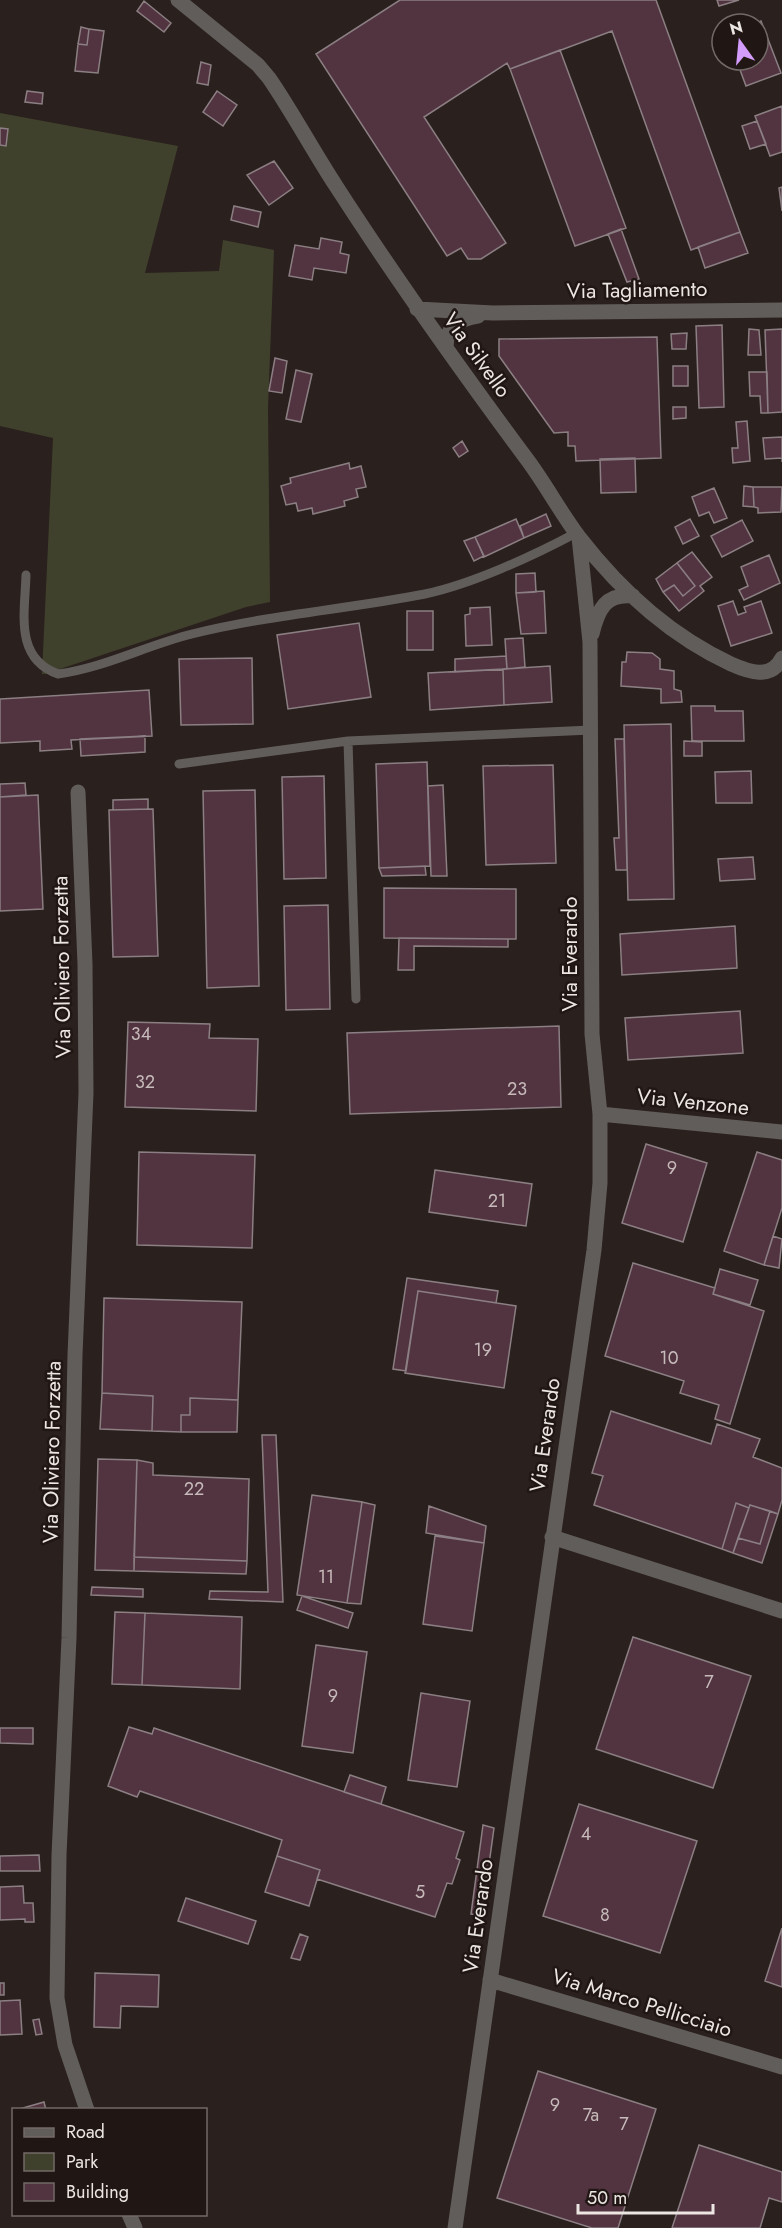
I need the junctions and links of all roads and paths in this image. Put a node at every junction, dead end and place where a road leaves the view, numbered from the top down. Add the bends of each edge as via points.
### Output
1 (178, 0) edge
2 (417, 309) junction
3 (782, 310) edge
4 (493, 313) junction
5 (446, 348) junction
6 (577, 535) junction
7 (26, 575) dead end
8 (633, 596) junction
9 (590, 642) junction
10 (782, 658) edge
11 (591, 730) junction
12 (348, 741) junction
13 (179, 764) dead end
14 (78, 792) dead end
15 (356, 999) dead end
16 (600, 1114) junction
17 (782, 1132) edge
18 (552, 1538) junction
19 (782, 1611) edge
20 (490, 1980) junction
21 (782, 2067) edge
22 (87, 2108) edge
23 (455, 2228) edge

1 - 2 street, Via Silvello via 258,64 269,78
2 - 4 street, Via Tagliamento
2 - 5 street, Via Silvello
3 - 4 street, Via Tagliamento
4 - 5 street, Via Tagliamento via 457,322 447,334
5 - 6 street, Via Silvello
6 - 7 lane via 425,594 191,634 58,674 35,661 29,649 24,630
6 - 8 street, Via Silvello
6 - 9 street, Via Everardo
8 - 9 street, Via Everardo via 612,597 604,603
8 - 10 street, Via Silvello via 650,614 705,652 748,671 771,670
9 - 11 street, Via Everardo
11 - 12 lane
11 - 16 street, Via Everardo via 592,1034
12 - 13 lane
12 - 15 lane
14 - 22 street, Via Oliviero Forzetta via 86,1092 57,1998 65,2045
16 - 17 street, Via Venzone
16 - 18 street, Via Everardo via 600,1183 594,1250
18 - 19 street
18 - 20 street, Via Everardo
20 - 21 street, Via Marco Pellicciaio
20 - 23 street, Via Everardo

